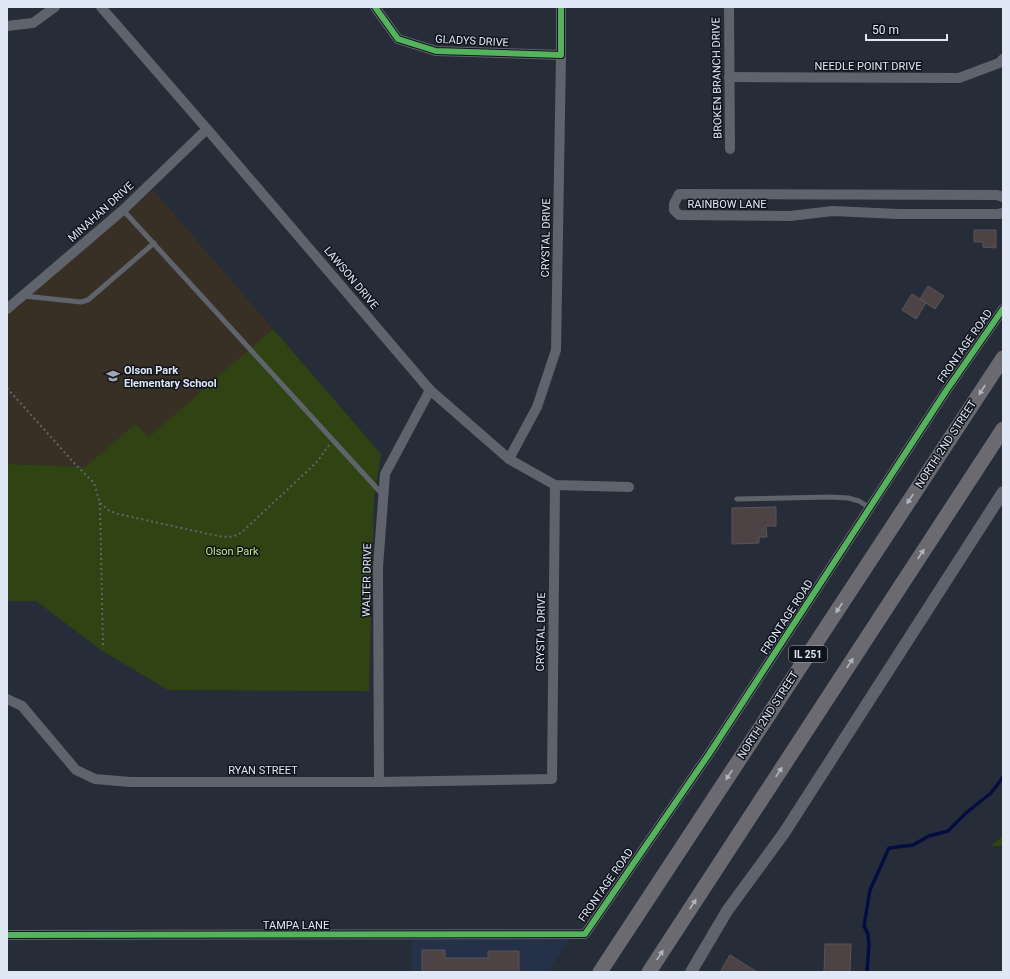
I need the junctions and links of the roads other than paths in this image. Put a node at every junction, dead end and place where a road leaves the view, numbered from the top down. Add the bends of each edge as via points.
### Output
1 (55, 7) edge
2 (100, 7) edge
3 (375, 7) edge
4 (561, 7) edge
5 (728, 7) edge
6 (7, 26) edge
7 (561, 55) junction
8 (1003, 60) edge
9 (729, 77) junction
10 (207, 129) junction
11 (730, 148) dead end
12 (1003, 197) edge
13 (123, 210) junction
14 (1003, 213) edge
15 (154, 243) junction
16 (23, 296) junction
17 (7, 309) edge
18 (1003, 309) edge
19 (1003, 358) edge
20 (430, 390) junction
21 (1003, 429) edge
22 (509, 459) junction
23 (555, 485) junction
24 (630, 487) dead end
25 (1003, 492) edge
26 (383, 496) junction
27 (737, 498) dead end
28 (870, 508) junction
29 (7, 699) edge
30 (552, 779) joint
31 (379, 782) junction
32 (585, 934) joint
33 (7, 936) edge
34 (600, 972) edge
35 (649, 972) edge
36 (691, 972) edge

1 - 6 street via 33,23
2 - 10 street, LAWSON DRIVE
3 - 7 street, GLADYS DRIVE via 398,39 436,51
4 - 7 street, CRYSTAL DRIVE
5 - 9 street, BROKEN BRANCH DRIVE
7 - 22 street, CRYSTAL DRIVE via 556,350 537,407
8 - 9 street, NEEDLE POINT DRIVE via 959,78
9 - 11 street, BROKEN BRANCH DRIVE
10 - 13 street, MINAHAN DRIVE
10 - 20 street, LAWSON DRIVE
12 - 14 street, RAINBOW LANE via 679,194 674,204 674,210 679,216 790,216 833,211 898,214
13 - 15 lane
13 - 16 street, MINAHAN DRIVE
15 - 16 lane via 88,300 81,302
15 - 26 lane
16 - 17 street, MINAHAN DRIVE
18 - 28 street, FRONTAGE ROAD
19 -> 34 main road, NORTH 2ND STREET / IL 251
20 - 22 street, LAWSON DRIVE
20 - 26 street, WALTER DRIVE via 385,474
35 -> 21 main road
22 - 23 street, LAWSON DRIVE
23 - 24 street, LAWSON DRIVE
23 - 30 street, CRYSTAL DRIVE
25 - 36 street via 784,833 727,911
26 - 31 street, WALTER DRIVE via 378,567
27 - 28 lane via 848,498
28 - 32 street, FRONTAGE ROAD via 709,754
29 - 31 street, RYAN STREET via 22,706 76,770 95,779 130,782
30 - 31 street, RYAN STREET
32 - 33 street, TAMPA LANE

